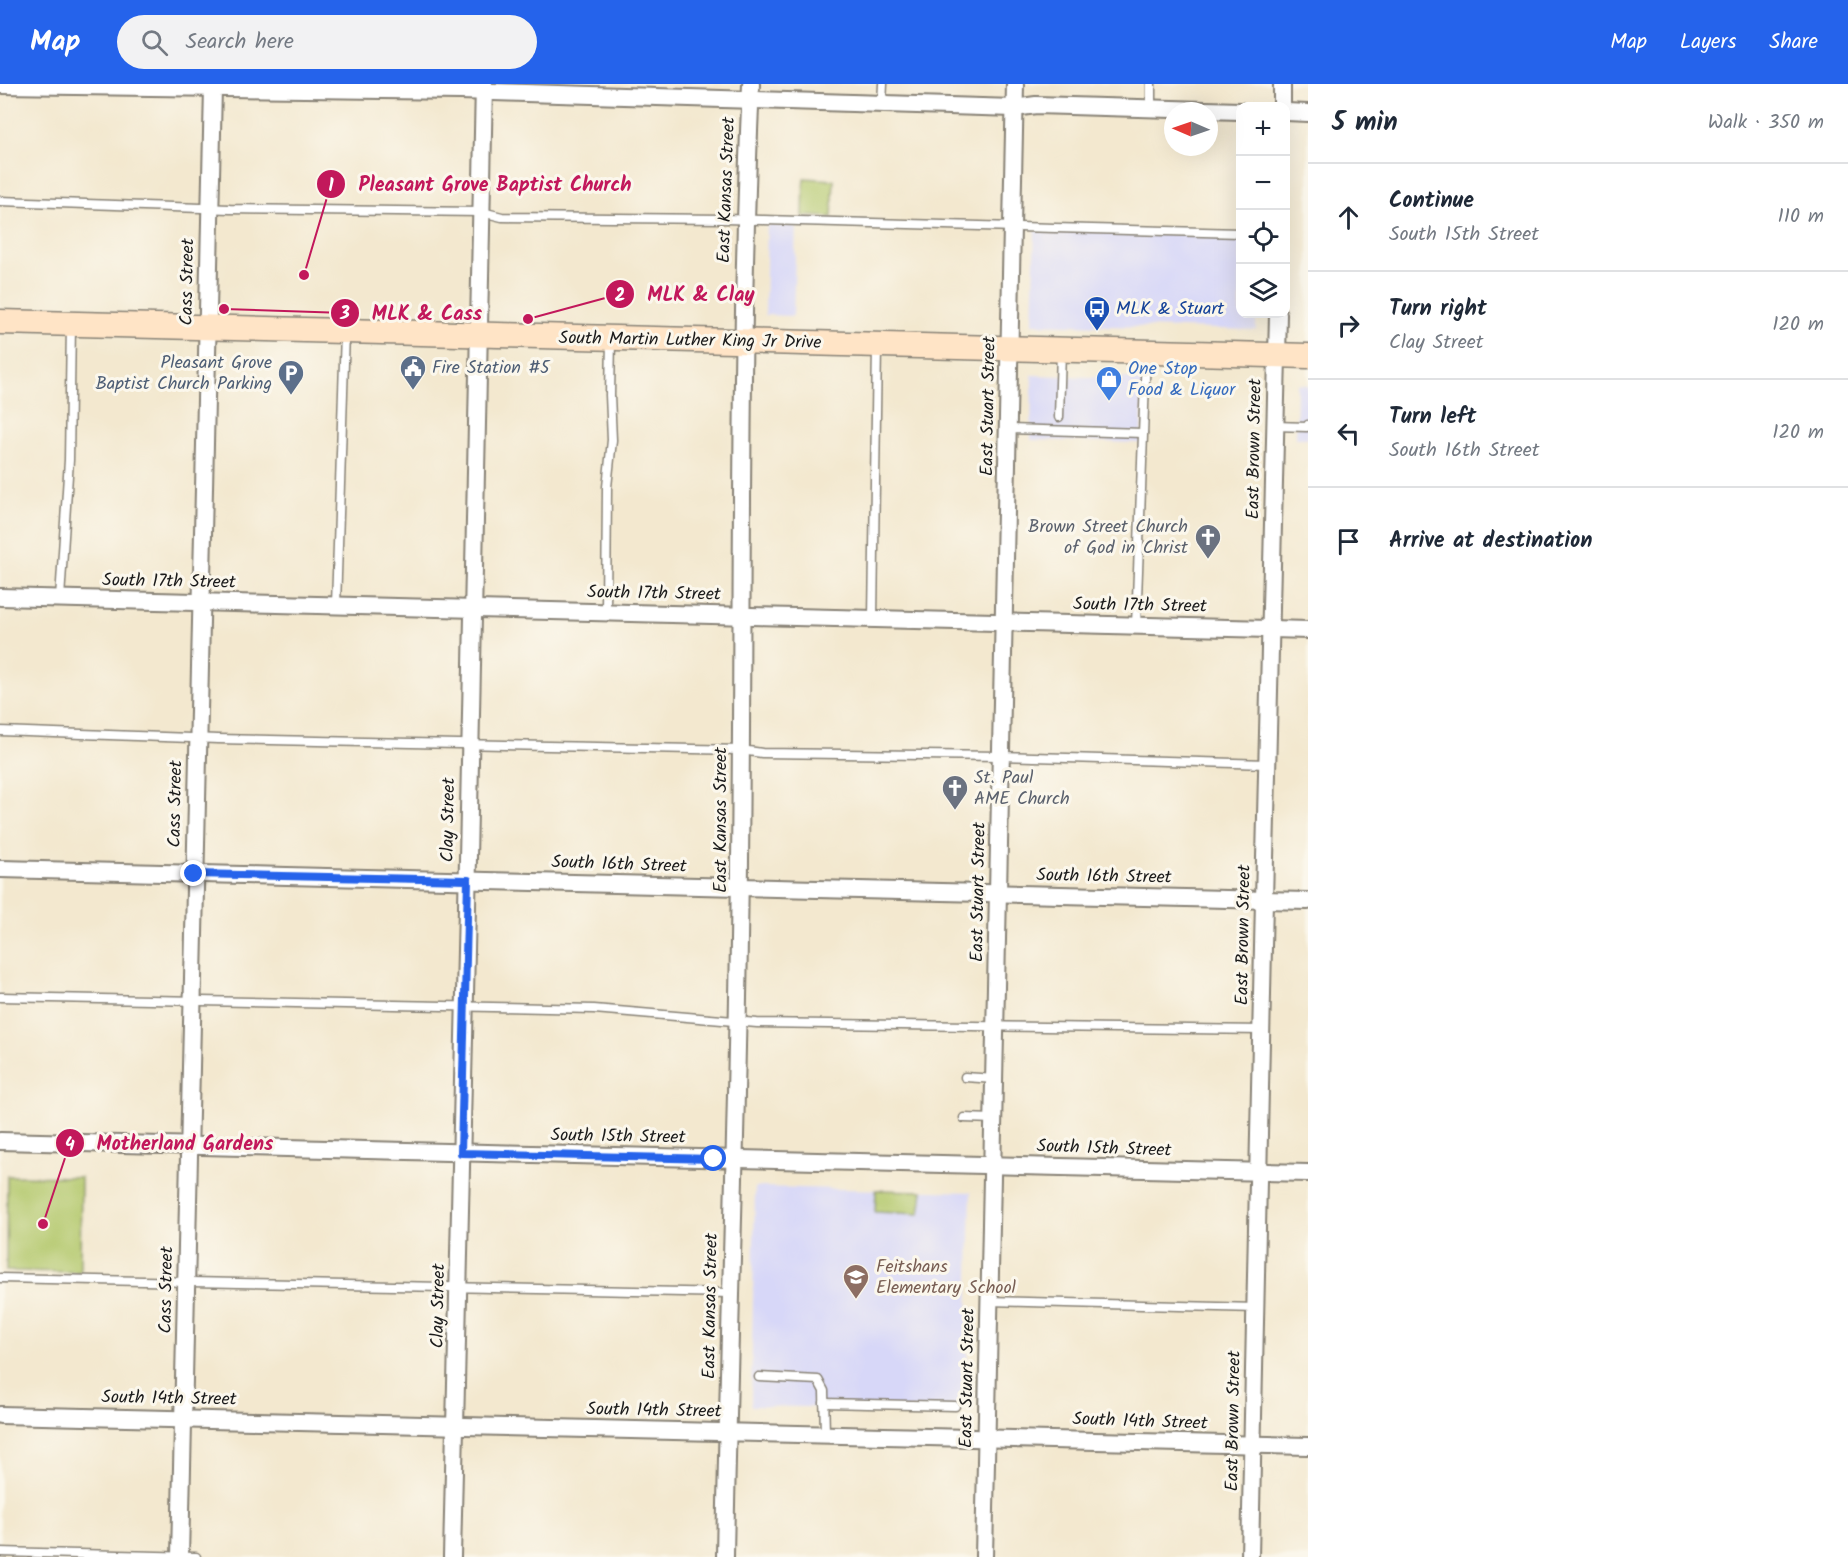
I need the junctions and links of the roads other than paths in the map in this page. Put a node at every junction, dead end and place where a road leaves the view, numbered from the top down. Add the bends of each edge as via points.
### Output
1 (883, 84) edge
2 (1015, 84) edge
3 (1151, 84) edge
4 (1282, 84) edge
5 (0, 85) edge
6 (213, 88) junction
7 (484, 88) edge
8 (750, 92) edge
9 (1282, 102) edge
10 (882, 104) junction
11 (1014, 108) junction
12 (1151, 108) junction
13 (1236, 111) edge
14 (1290, 112) edge
15 (1308, 113) edge
16 (0, 201) edge
17 (210, 207) junction
18 (482, 212) junction
19 (745, 220) junction
20 (1012, 227) junction
21 (1236, 233) edge
22 (1278, 318) edge
23 (0, 322) edge
24 (71, 324) junction
25 (207, 328) junction
26 (345, 332) junction
27 (480, 335) junction
28 (611, 339) junction
29 (743, 342) junction
30 (878, 345) junction
31 (1010, 349) junction
32 (1061, 350) junction
33 (1146, 353) junction
34 (1277, 356) junction
35 (1308, 356) edge
36 (1059, 417) dead end
37 (1308, 425) edge
38 (1275, 426) junction
39 (1009, 429) junction
40 (1143, 433) junction
41 (0, 597) edge
42 (60, 598) junction
43 (201, 602) junction
44 (336, 605) junction
45 (473, 609) junction
46 (606, 612) junction
47 (742, 615) junction
48 (873, 618) junction
49 (1004, 622) junction
50 (1137, 626) junction
51 (1270, 629) junction
52 (1308, 630) edge
53 (0, 731) edge
54 (197, 738) junction
55 (470, 743) junction
56 (741, 750) junction
57 (1001, 756) junction
58 (1267, 764) junction
59 (0, 869) edge
60 (194, 874) junction
61 (468, 880) junction
62 (740, 888) junction
63 (998, 894) junction
64 (1264, 900) junction
65 (1308, 901) edge
66 (0, 997) edge
67 (192, 1001) junction
68 (465, 1007) junction
69 (737, 1020) junction
70 (996, 1027) junction
71 (1262, 1030) junction
72 (965, 1077) dead end
73 (995, 1079) junction
74 (964, 1118) dead end
75 (994, 1119) junction
76 (0, 1142) edge
77 (189, 1146) junction
78 (461, 1153) junction
79 (734, 1160) junction
80 (992, 1165) junction
81 (1259, 1172) junction
82 (1308, 1173) edge
83 (0, 1278) edge
84 (186, 1282) junction
85 (459, 1289) junction
86 (731, 1293) junction
87 (989, 1300) junction
88 (1256, 1308) junction
89 (759, 1377) dead end
90 (824, 1403) junction
91 (955, 1407) dead end
92 (0, 1415) edge
93 (183, 1419) junction
94 (456, 1426) junction
95 (727, 1432) junction
96 (825, 1434) junction
97 (987, 1438) junction
98 (1253, 1445) junction
99 (1308, 1446) edge
100 (0, 1552) edge
101 (180, 1557) edge
102 (196, 1557) edge
103 (452, 1557) edge
104 (725, 1557) edge
105 (984, 1557) edge
106 (1250, 1557) edge

1 - 10 lane
2 - 11 street, East Stuart Street
3 - 12 lane
4 - 9 street
5 - 6 street
6 - 7 street
6 - 17 street, Cass Street
7 - 8 street
7 - 18 street, Clay Street
8 - 10 street
8 - 19 street, East Kansas Street
10 - 11 street
11 - 12 street
11 - 20 street, East Stuart Street
12 - 13 street
14 - 15 street
16 - 17 lane
17 - 18 lane
17 - 25 street, Cass Street
18 - 19 lane via 502,217
18 - 27 street, Clay Street
19 - 20 lane
19 - 29 street, East Kansas Street
20 - 21 lane
20 - 31 street, East Stuart Street
22 - 34 street, East Brown Street
23 - 24 street, South Martin Luther King Jr Drive
24 - 25 street, South Martin Luther King Jr Drive
24 - 42 lane via 69,460
25 - 26 street, South Martin Luther King Jr Drive
25 - 43 street, Cass Street
26 - 27 street, South Martin Luther King Jr Drive
26 - 44 lane
27 - 28 street, South Martin Luther King Jr Drive
27 - 45 street, Clay Street
28 - 29 street, South Martin Luther King Jr Drive
28 - 46 lane
29 - 30 street, South Martin Luther King Jr Drive
29 - 47 street, East Kansas Street
30 - 31 street, South Martin Luther King Jr Drive
30 - 48 lane
31 - 32 street, South Martin Luther King Jr Drive
31 - 39 street, East Stuart Street
32 - 33 street, South Martin Luther King Jr Drive
32 - 36 lane
33 - 34 street, South Martin Luther King Jr Drive
33 - 40 lane
34 - 35 street, South Martin Luther King Jr Drive
34 - 38 street, East Brown Street
37 - 38 lane
38 - 51 street, East Brown Street
39 - 40 lane
39 - 49 street, East Stuart Street
40 - 50 lane
41 - 42 street, South 17th Street
42 - 43 street, South 17th Street
43 - 44 street, South 17th Street
43 - 54 street, Cass Street
44 - 45 street, South 17th Street
45 - 46 street, South 17th Street
45 - 55 street, Clay Street
46 - 47 street, South 17th Street
47 - 48 street, South 17th Street
47 - 56 street, East Kansas Street
48 - 49 street, South 17th Street
49 - 50 street, South 17th Street
49 - 57 street, East Stuart Street
50 - 51 street, South 17th Street
51 - 52 street, South 17th Street
51 - 58 street, East Brown Street
53 - 54 lane
54 - 55 lane
54 - 60 street, Cass Street
55 - 56 lane
55 - 61 street, Clay Street
56 - 57 lane
56 - 62 street, East Kansas Street
57 - 58 lane
57 - 63 street, East Stuart Street
58 - 64 street, East Brown Street
59 - 60 street, South 16th Street
60 - 61 street, South 16th Street
60 - 67 street, Cass Street
61 - 62 street, South 16th Street
61 - 68 street, Clay Street
62 - 63 street, South 16th Street
62 - 69 street, East Kansas Street
63 - 64 street, South 16th Street
63 - 70 street, East Stuart Street
64 - 65 street, South 16th Street
64 - 71 street, East Brown Street
66 - 67 lane
67 - 68 lane
67 - 77 street, Cass Street
68 - 69 lane via 594,1009
68 - 78 street, Clay Street
69 - 70 lane
69 - 79 street, East Kansas Street
70 - 71 lane
70 - 73 street, East Stuart Street
71 - 81 street, East Brown Street
72 - 73 lane
73 - 75 street, East Stuart Street
74 - 75 lane
75 - 80 street, East Stuart Street
76 - 77 street, South 15th Street
77 - 78 street, South 15th Street
77 - 84 street, Cass Street
78 - 79 street, South 15th Street
78 - 85 street, Clay Street
79 - 80 street, South 15th Street
79 - 86 street, East Kansas Street
80 - 81 street, South 15th Street
80 - 87 street, East Stuart Street
81 - 82 street, South 15th Street
81 - 88 street, East Brown Street
83 - 84 lane
84 - 85 lane
84 - 93 street, Cass Street
85 - 86 lane
85 - 94 street, Clay Street
86 - 95 street, East Kansas Street
87 - 88 lane
87 - 97 street, East Stuart Street
88 - 98 street, East Brown Street
89 - 90 lane via 818,1380 824,1391
90 - 91 lane
90 - 96 lane
92 - 93 street, South 14th Street
93 - 94 street, South 14th Street
93 - 101 street, Cass Street
94 - 95 street, South 14th Street
94 - 103 street, Clay Street
95 - 96 street, South 14th Street
95 - 104 street, East Kansas Street
96 - 97 street, South 14th Street
97 - 98 street, South 14th Street
97 - 105 street, East Stuart Street
98 - 99 street, South 14th Street
98 - 106 street, East Brown Street
100 - 101 lane
101 - 102 lane

